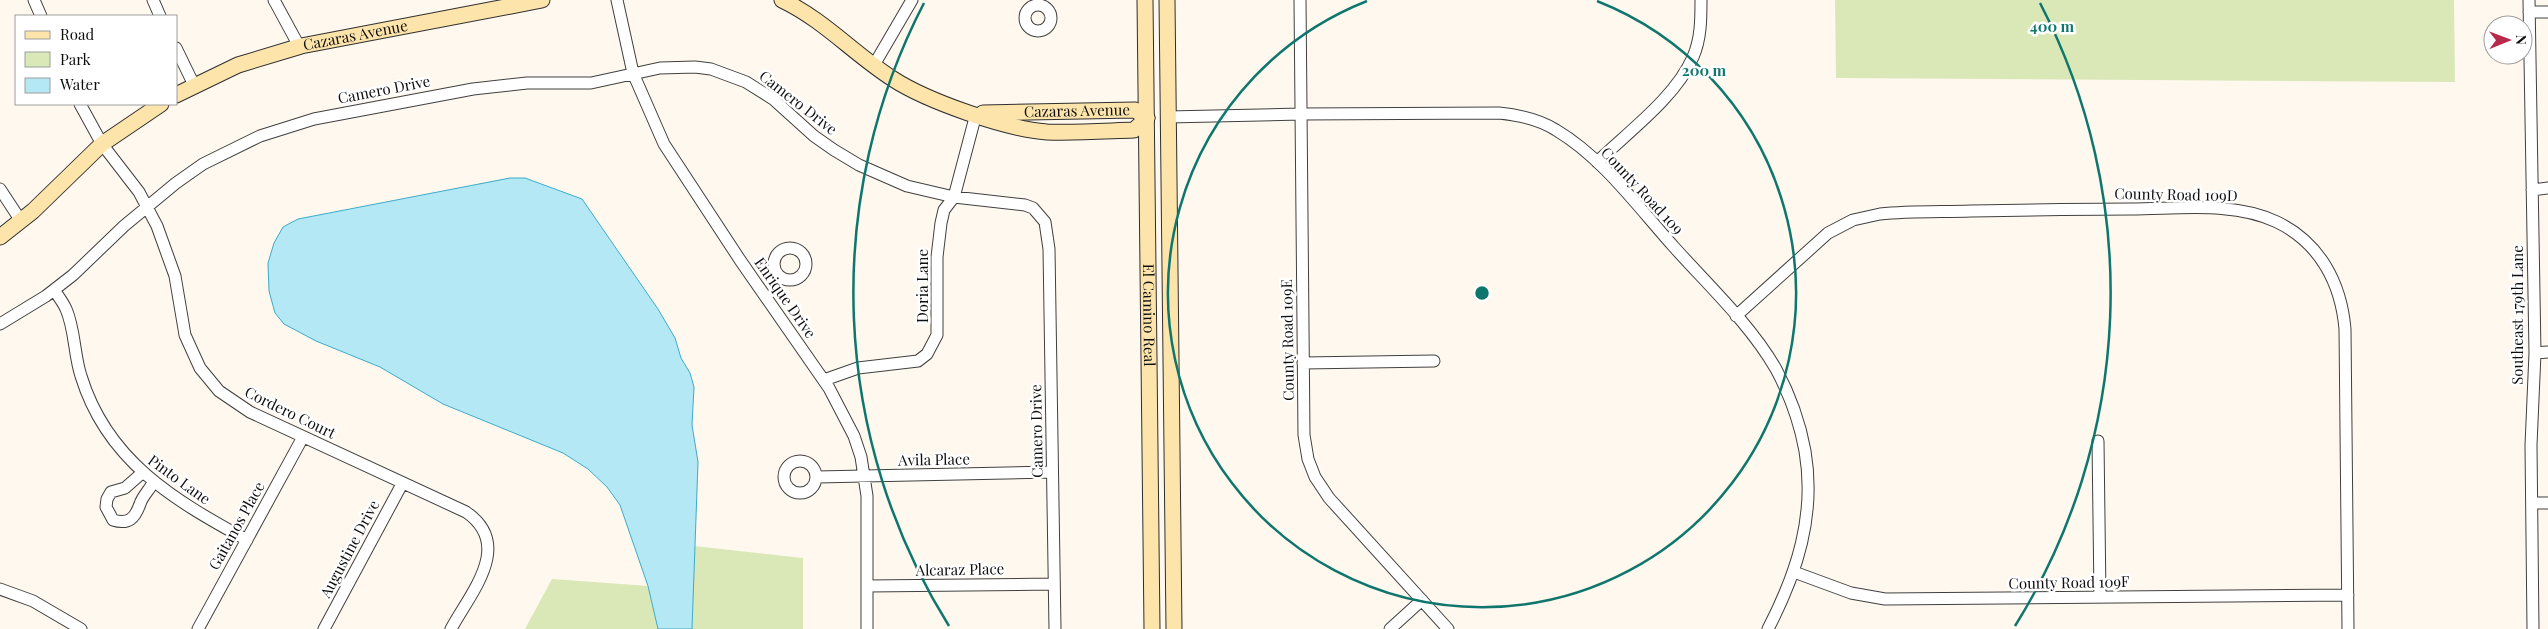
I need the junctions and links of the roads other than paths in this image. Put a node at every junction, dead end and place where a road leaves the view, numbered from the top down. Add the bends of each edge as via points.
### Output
1 (34, 0) edge
2 (153, 0) edge
3 (274, 0) edge
4 (542, 0) edge
5 (617, 0) edge
6 (783, 0) edge
7 (912, 0) edge
8 (1145, 0) edge
9 (1167, 0) edge
10 (1300, 0) edge
11 (1701, 0) edge
12 (2529, 0) edge
13 (2529, 12) junction
14 (2548, 12) edge
15 (41, 15) edge
16 (160, 15) edge
17 (299, 46) junction
18 (178, 52) edge
19 (874, 65) junction
20 (633, 73) junction
21 (194, 84) junction
22 (178, 94) edge
23 (81, 105) edge
24 (160, 105) edge
25 (976, 114) junction
26 (1301, 114) junction
27 (1168, 117) junction
28 (1147, 118) junction
29 (102, 144) junction
30 (1597, 162) junction
31 (2548, 188) edge
32 (0, 189) edge
33 (2532, 190) junction
34 (954, 197) junction
35 (147, 205) junction
36 (21, 221) junction
37 (0, 237) edge
38 (776, 274) dead end
39 (759, 287) junction
40 (54, 290) junction
41 (1736, 316) junction
42 (0, 324) edge
43 (2548, 352) edge
44 (2535, 353) junction
45 (1434, 361) dead end
46 (1303, 363) junction
47 (824, 380) junction
48 (303, 437) junction
49 (2098, 441) dead end
50 (1052, 472) junction
51 (142, 474) junction
52 (864, 476) junction
53 (817, 477) dead end
54 (153, 483) junction
55 (402, 484) junction
56 (2533, 503) junction
57 (2548, 503) edge
58 (246, 540) junction
59 (1794, 572) junction
60 (1054, 584) junction
61 (867, 586) junction
62 (0, 589) edge
63 (2348, 595) junction
64 (2100, 597) junction
65 (1422, 600) junction
66 (81, 629) edge
67 (198, 629) edge
68 (324, 629) edge
69 (451, 629) edge
70 (867, 629) edge
71 (1055, 629) edge
72 (1152, 629) edge
73 (1174, 629) edge
74 (1390, 629) edge
75 (1448, 629) edge
76 (1768, 629) edge
77 (2348, 629) edge
78 (2533, 629) edge

1 - 15 street
2 - 16 street
3 - 17 street
4 - 17 main road, Cazaras Avenue
5 - 20 street, Enrique Drive
6 - 19 main road, Cazaras Avenue via 818,19
7 - 19 street
8 - 28 main road, El Camino Real
9 - 27 main road, El Camino Real
10 - 26 street, County Road 109E
11 - 30 street via 1698,43 1684,74 1672,91
12 - 13 street, Southeast 179th Lane
13 - 14 street
13 - 33 street, Southeast 179th Lane
17 - 21 main road, Cazaras Avenue via 238,65
18 - 21 street
19 - 25 main road, Cazaras Avenue via 914,91
20 - 34 street, Camero Drive via 678,67 711,69 728,74 773,99 814,136 859,165 907,186
20 - 35 street, Camero Drive via 591,83 528,83 473,89 287,126 203,164
20 - 39 street, Enrique Drive via 676,166
21 - 22 main road, Cazaras Avenue
23 - 29 street, Cordero Court
24 - 29 main road
25 - 28 main road, Cazaras Avenue via 1134,110
25 - 28 main road, Cazaras Avenue via 1047,132 1134,130
25 - 34 street, Doria Lane
26 - 27 street, County Road 109
26 - 30 street, County Road 109 via 1510,114 1533,119 1556,130
26 - 46 street, County Road 109E
27 - 28 main road
27 - 73 main road, El Camino Real
28 - 72 main road, El Camino Real
29 - 35 street, Cordero Court
29 - 36 main road
30 - 41 street, County Road 109
31 - 33 street
32 - 36 street
33 - 44 street, Southeast 179th Lane
34 - 47 street, Doria Lane via 944,210 938,239 939,324 937,336 927,354 918,361 858,368
34 - 50 street, Camero Drive via 1025,205 1040,213 1045,222 1050,249
35 - 40 street, Camero Drive
35 - 48 street, Cordero Court via 175,276 185,335 200,368 234,403
36 - 37 main road
38 - 39 street
39 - 47 street, Enrique Drive
40 - 42 street, Camero Drive
40 - 51 street, Pinto Lane via 66,309 81,377 89,397 114,441
41 - 59 street, County Road 109 via 1776,369 1802,436 1808,510 1803,544
41 - 63 street, County Road 109D via 1828,233 1853,220 1880,214 2069,209 2213,210 2245,212 2273,220 2296,233 2314,249 2330,271 2341,302 2345,329
43 - 44 street
44 - 56 street, Southeast 179th Lane via 2531,445
45 - 46 street
46 - 65 street, County Road 109E via 1306,448 1315,477
47 - 52 street, Enrique Drive via 847,419 861,457
48 - 55 street, Cordero Court
48 - 58 street, Gaitanos Place
49 - 64 street
50 - 52 street, Avila Place
50 - 60 street, Camero Drive
51 - 54 street, Pinto Lane
51 - 54 street via 125,488 111,492 107,499 108,514 113,520 128,522 135,518
52 - 53 street, Avila Place
52 - 61 street, Enrique Drive
54 - 58 street, Pinto Lane via 195,512
55 - 68 street, Augustine Drive
55 - 69 street, Cordero Court via 466,512 476,519 487,536 486,565
56 - 57 street
56 - 78 street, Southeast 179th Lane
58 - 67 street, Gaitanos Place
59 - 64 street, County Road 109F via 1874,598
59 - 76 street, County Road 109
60 - 61 street, Alcaraz Place
60 - 71 street, Camero Drive
61 - 70 street, Enrique Drive
62 - 66 street via 33,601
63 - 64 street, County Road 109F
63 - 77 street, County Road 109D
65 - 74 street
65 - 75 street, County Road 109E

